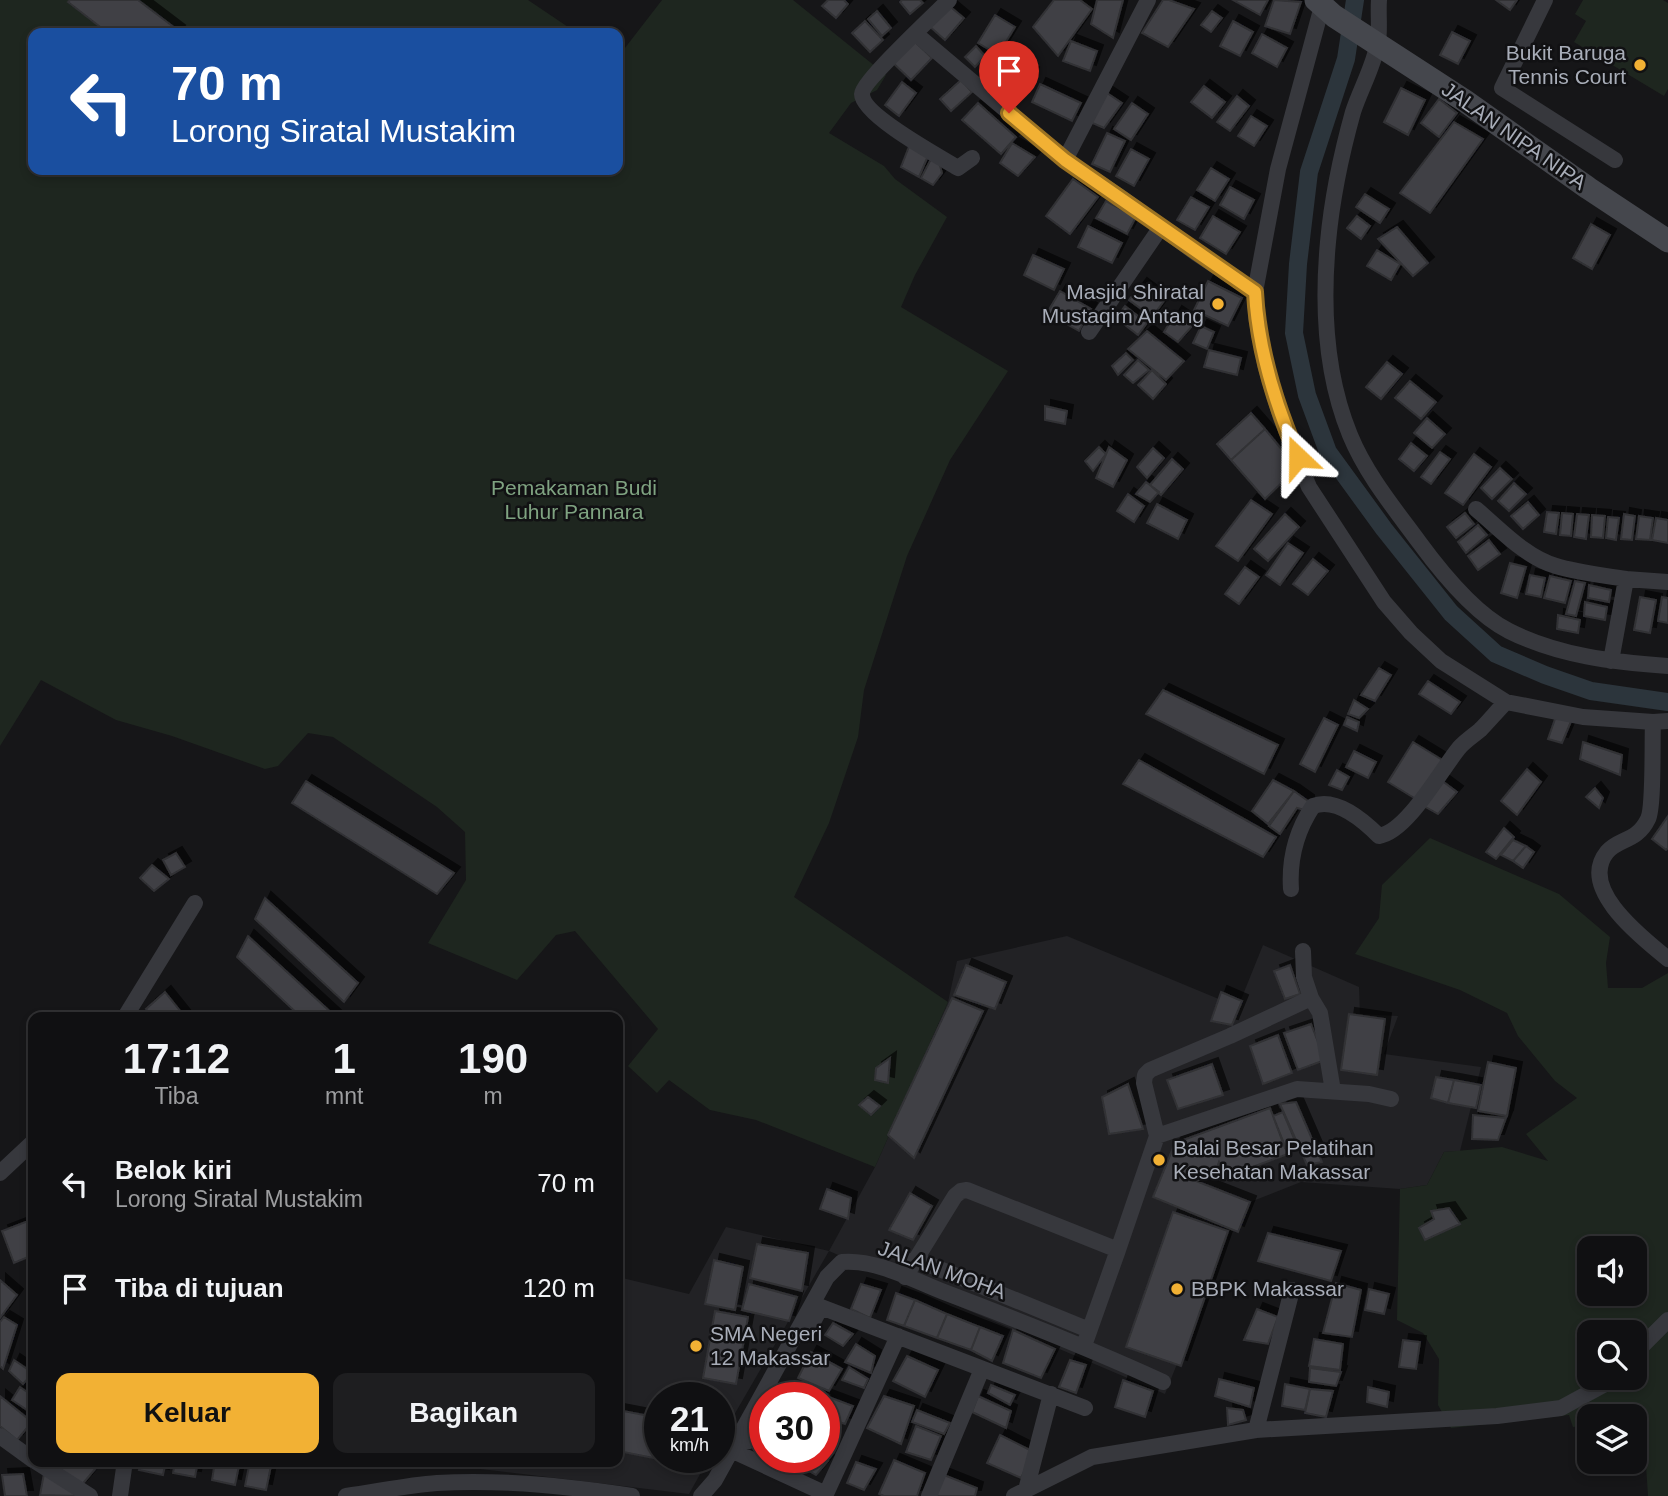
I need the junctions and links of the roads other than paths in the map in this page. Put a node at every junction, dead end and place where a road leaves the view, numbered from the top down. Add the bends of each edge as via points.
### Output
1 (949, 0) edge
2 (1148, 0) edge
3 (1379, 0) edge
4 (1545, 0) edge
5 (1324, 7) edge
6 (916, 34) junction
7 (1369, 38) junction
8 (972, 158) dead end
9 (1065, 160) junction
10 (1615, 160) dead end
11 (1161, 227) junction
12 (1668, 241) edge
13 (1255, 292) junction
14 (1089, 332) dead end
15 (1476, 509) dead end
16 (1626, 579) junction
17 (1668, 582) edge
18 (1611, 662) junction
19 (1668, 666) edge
20 (1506, 702) junction
21 (1660, 722) edge
22 (1291, 889) dead end
23 (195, 903) dead end
24 (1303, 951) dead end
25 (1668, 959) edge
26 (1311, 998) junction
27 (128, 1012) edge
28 (1333, 1091) junction
29 (1391, 1100) dead end
30 (1157, 1136) junction
31 (28, 1147) edge
32 (0, 1173) edge
33 (1118, 1250) junction
34 (915, 1259) junction
35 (905, 1277) junction
36 (1293, 1290) dead end
37 (1668, 1320) edge
38 (1089, 1329) junction
39 (898, 1336) junction
40 (1647, 1341) edge
41 (1084, 1345) junction
42 (982, 1369) junction
43 (1163, 1381) dead end
44 (781, 1382) edge
45 (1594, 1390) edge
46 (1051, 1394) junction
47 (1085, 1408) dead end
48 (1256, 1430) junction
49 (0, 1436) edge
50 (735, 1443) edge
51 (735, 1450) edge
52 (28, 1457) edge
53 (44, 1467) edge
54 (124, 1467) edge
55 (718, 1473) edge
56 (1020, 1493) edge
57 (825, 1495) edge
58 (90, 1496) edge
59 (120, 1496) edge
60 (346, 1496) edge
61 (632, 1496) edge
62 (701, 1496) edge
63 (929, 1496) edge

1 - 6 street
2 - 9 street
3 - 7 street
4 - 10 street via 1502,88
5 - 7 street, JALAN NIPA NIPA
5 - 13 street via 1278,169
6 - 8 street via 863,89 864,102 898,132 958,168
6 - 9 street
7 - 12 street, JALAN NIPA NIPA
7 - 18 street via 1336,183 1324,309 1331,372 1350,435 1374,480 1427,553 1474,605 1507,630 1554,649
9 - 11 street
11 - 13 street
11 - 14 street
13 - 20 street via 1266,368 1281,418 1309,487 1330,522 1384,602 1411,633 1441,661
15 - 16 street via 1543,561
16 - 17 street
16 - 18 street
18 - 19 street
20 - 21 street via 1583,717
20 - 22 street via 1464,743 1418,805 1386,835 1379,836 1342,808 1323,802 1313,806 1297,839
21 - 25 street via 1650,814 1638,834 1604,855 1599,872 1603,889 1626,923
23 - 27 street
24 - 26 street
26 - 28 street via 1320,1013
26 - 30 street via 1150,1070 1144,1083
28 - 29 street
28 - 30 street via 1297,1089
30 - 33 street
31 - 32 street
33 - 34 street via 967,1190 955,1196
33 - 38 street
34 - 35 street
34 - 38 street
35 - 41 street, JALAN MOHA
35 - 50 street, JALAN MOHA via 852,1261 834,1268
36 - 48 street
37 - 40 street
38 - 41 street
39 - 42 street
39 - 44 street via 821,1307
39 - 57 street
41 - 43 street, JALAN MOHA
42 - 46 street
42 - 63 street
45 - 48 street via 1561,1408 1497,1416
46 - 47 street
46 - 56 street
48 - 56 street via 1092,1457
49 - 52 street
51 - 57 street
53 - 58 street
54 - 59 street
55 - 62 street, JALAN MOHA
60 - 61 street via 435,1483 487,1482

